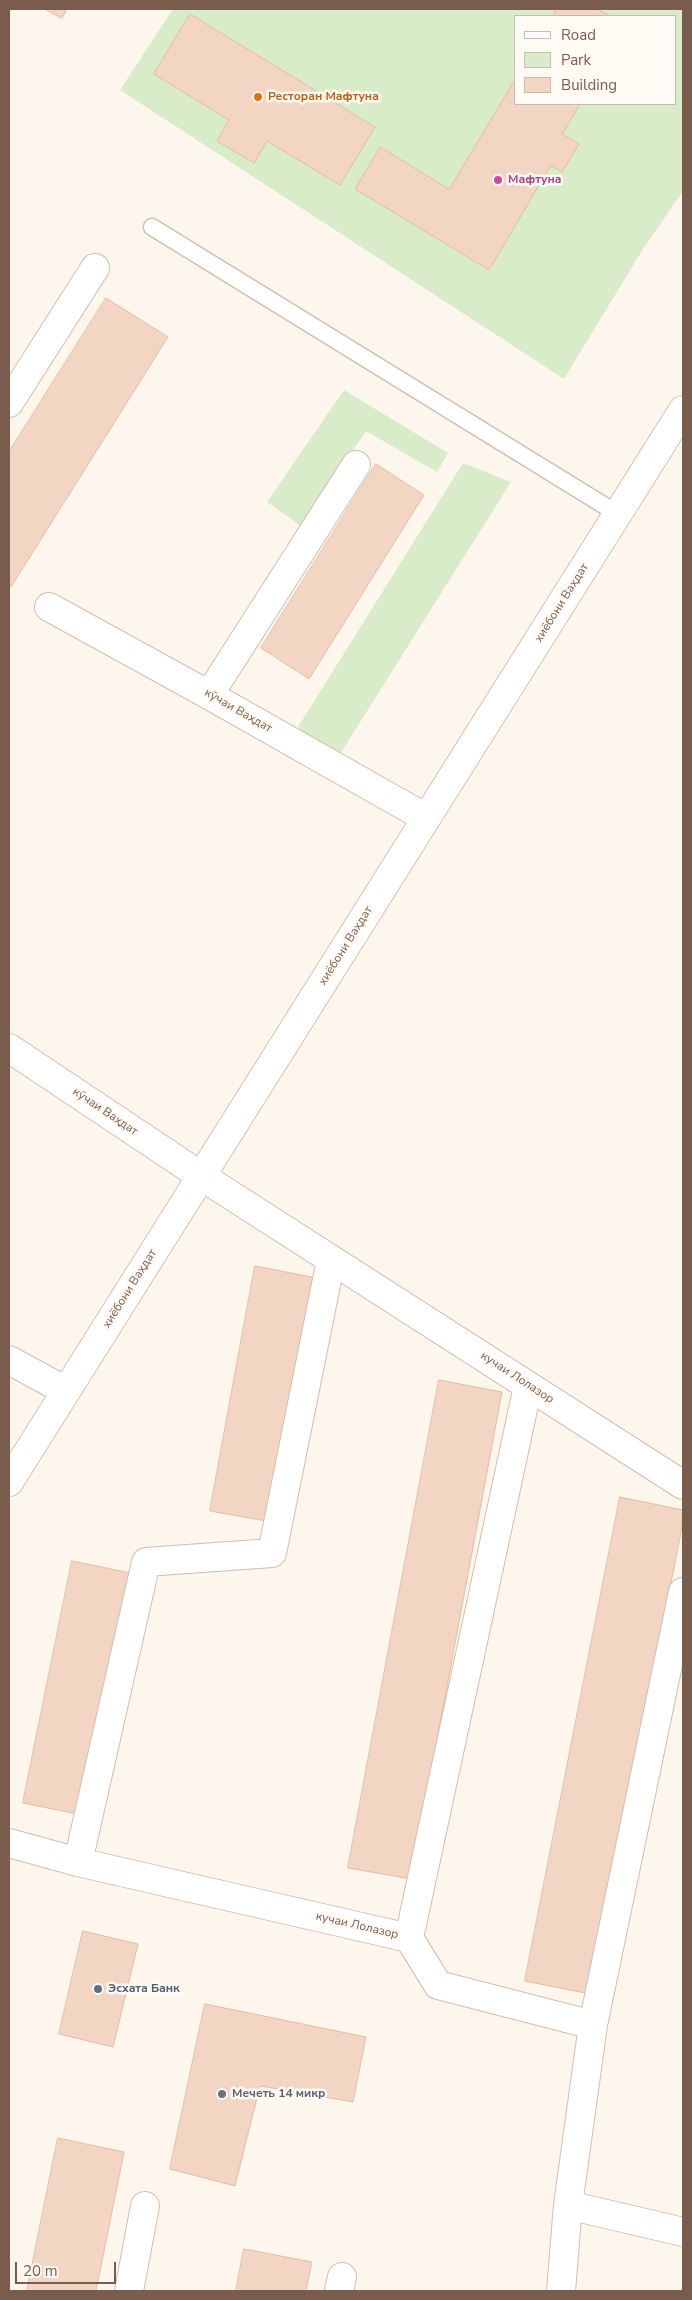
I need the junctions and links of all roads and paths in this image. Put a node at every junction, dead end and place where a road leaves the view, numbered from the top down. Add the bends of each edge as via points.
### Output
1 (152, 227) dead end
2 (95, 268) dead end
3 (9, 402) edge
4 (683, 410) edge
5 (356, 465) dead end
6 (618, 514) junction
7 (49, 608) dead end
8 (209, 694) junction
9 (426, 818) junction
10 (9, 1048) edge
11 (201, 1176) junction
12 (341, 1266) junction
13 (9, 1360) edge
14 (528, 1386) junction
15 (66, 1391) junction
16 (9, 1482) edge
17 (683, 1485) edge
18 (683, 1592) edge
19 (9, 1843) edge
20 (87, 1864) junction
21 (409, 1938) junction
22 (593, 2025) junction
23 (568, 2205) junction
24 (145, 2206) dead end
25 (683, 2232) edge
26 (129, 2291) edge
27 (562, 2291) edge

1 - 6 lane
2 - 3 street
4 - 6 street, хиёбони Ваҳдат
5 - 8 street
6 - 9 street, хиёбони Ваҳдат
7 - 8 street, кӯчаи Ваҳдат
8 - 9 street, кӯчаи Ваҳдат
9 - 11 street, хиёбони Ваҳдат
10 - 11 street, кӯчаи Ваҳдат
11 - 12 street, кӯчаи Ваҳдат
11 - 15 street, хиёбони Ваҳдат
12 - 14 street, кучаи Лолазор
12 - 20 street via 272,1553 146,1562
13 - 15 street
14 - 17 street, кучаи Лолазор
14 - 21 street
15 - 16 street, хиёбони Ваҳдат
18 - 22 street
19 - 20 street, кучаи Лолазор
20 - 21 street, кучаи Лолазор
21 - 22 street, кучаи Лолазор via 438,1985
22 - 23 street
23 - 25 street
23 - 27 street
24 - 26 street

